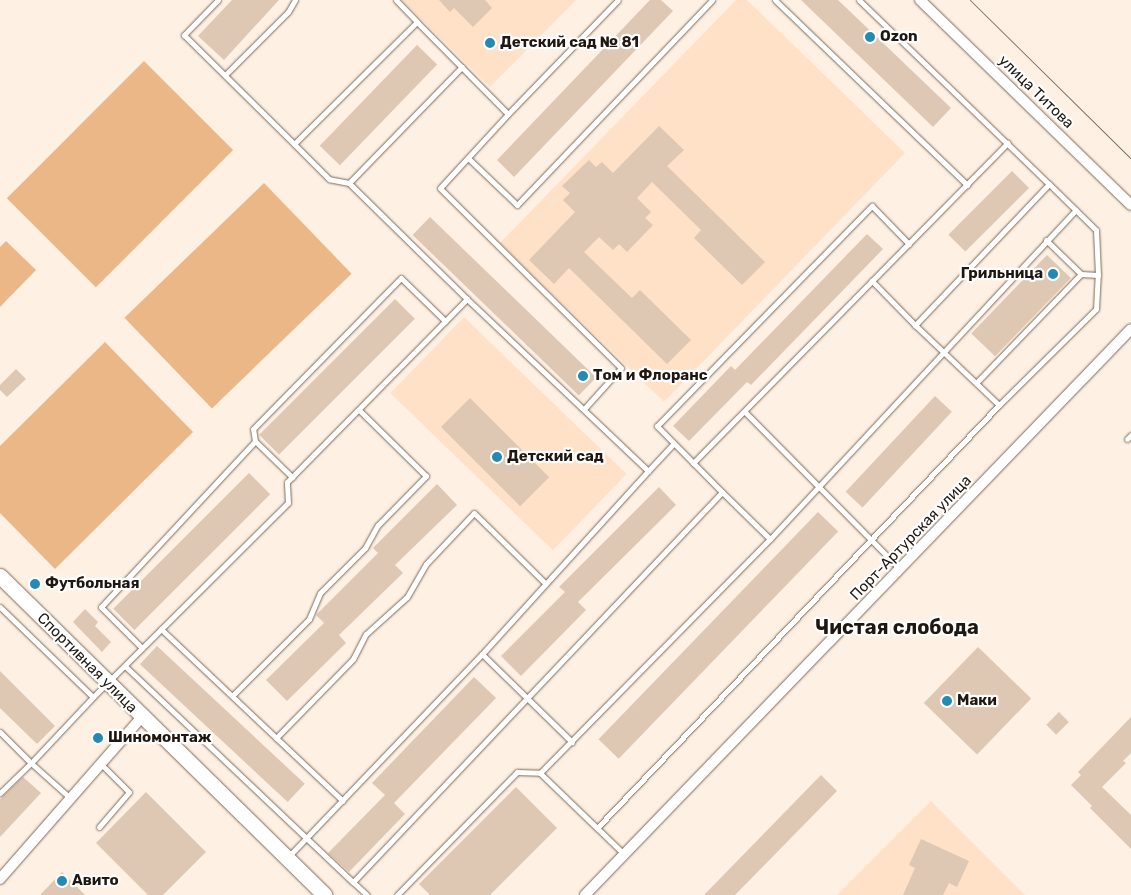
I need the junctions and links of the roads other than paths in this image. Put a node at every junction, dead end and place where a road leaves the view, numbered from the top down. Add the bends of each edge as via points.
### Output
1 (218, 0) edge
2 (295, 0) edge
3 (396, 0) edge
4 (618, 0) edge
5 (712, 0) edge
6 (775, 0) edge
7 (859, 0) edge
8 (920, 0) edge
9 (417, 22) junction
10 (462, 67) junction
11 (225, 76) junction
12 (508, 114) junction
13 (1008, 143) junction
14 (294, 144) junction
15 (468, 158) junction
16 (349, 182) junction
17 (1049, 184) junction
18 (967, 185) junction
19 (1131, 205) edge
20 (1076, 210) junction
21 (1046, 240) junction
22 (909, 244) junction
23 (1081, 274) junction
24 (1098, 275) junction
25 (872, 281) junction
26 (467, 298) junction
27 (445, 321) junction
28 (915, 325) junction
29 (1131, 329) edge
30 (943, 352) junction
31 (976, 383) junction
32 (999, 405) junction
33 (584, 409) junction
34 (359, 410) junction
35 (745, 412) junction
36 (255, 441) junction
37 (674, 444) junction
38 (693, 463) junction
39 (648, 471) junction
40 (292, 477) junction
41 (817, 487) junction
42 (722, 492) junction
43 (770, 539) junction
44 (870, 540) junction
45 (901, 569) junction
46 (0, 576) edge
47 (545, 583) junction
48 (0, 608) edge
49 (161, 629) junction
50 (142, 648) junction
51 (482, 654) junction
52 (125, 666) junction
53 (107, 684) junction
54 (232, 696) junction
55 (93, 697) junction
56 (527, 699) junction
57 (142, 716) junction
58 (0, 732) edge
59 (276, 738) junction
60 (572, 742) junction
61 (31, 763) junction
62 (101, 763) junction
63 (540, 773) junction
64 (0, 794) edge
65 (70, 798) junction
66 (343, 801) junction
67 (99, 826) dead end
68 (597, 828) junction
69 (306, 838) junction
70 (624, 854) junction
71 (287, 858) junction
72 (0, 878) edge
73 (353, 882) junction
74 (325, 895) edge
75 (367, 895) edge
76 (397, 895) edge
77 (585, 895) edge

1 - 11 lane via 184,35
2 - 11 lane via 288,12
3 - 9 lane
4 - 12 lane
5 - 15 lane via 517,205
6 - 18 lane
7 - 13 lane
8 - 19 street, улица Титова
9 - 10 lane
9 - 14 lane
10 - 12 lane
10 - 16 lane
11 - 14 lane
12 - 15 lane
13 - 17 lane
13 - 18 lane
14 - 16 lane via 328,179
15 - 33 lane via 440,188 621,368
16 - 26 lane
17 - 20 lane
17 - 28 lane
18 - 22 lane
20 - 21 lane
20 - 24 lane via 1096,230
21 - 23 lane
21 - 30 lane
22 - 25 lane
22 - 37 lane via 872,206 657,426
23 - 24 lane
23 - 31 lane
24 - 32 lane via 1096,309
25 - 28 lane
25 - 35 lane
26 - 27 lane
26 - 33 lane
27 - 34 lane
27 - 36 lane via 401,278 253,429
28 - 30 lane
29 - 45 street, Порт-Артурская улица
30 - 31 lane
30 - 41 lane
31 - 32 lane
32 - 44 lane
33 - 39 lane
34 - 40 lane
34 - 54 lane via 426,476 378,525 365,548 320,593 309,619
35 - 38 lane
35 - 41 lane
36 - 40 lane
36 - 50 lane via 101,607
37 - 38 lane
37 - 39 lane
38 - 42 lane
39 - 47 lane
40 - 49 lane via 287,482 288,503
41 - 43 lane
41 - 44 lane
42 - 43 lane
42 - 56 lane
43 - 60 lane
44 - 45 lane
44 - 68 lane
45 - 70 street, Порт-Артурская улица
46 - 53 street, Спортивная улица
47 - 51 lane
47 - 59 lane via 474,513 426,564 408,597 366,634 354,659
48 - 55 lane
49 - 50 lane
49 - 54 lane
50 - 52 lane
51 - 56 lane
51 - 66 lane
52 - 53 lane
52 - 69 lane
53 - 55 lane
53 - 57 street, Спортивная улица
54 - 59 lane
55 - 61 lane
56 - 60 lane
56 - 73 lane
57 - 62 street
57 - 71 street, Спортивная улица
58 - 61 lane
59 - 66 lane
60 - 63 lane
61 - 64 lane
61 - 65 lane
62 - 65 street
62 - 67 lane via 129,792
63 - 68 lane
63 - 76 lane via 517,772
65 - 72 street
66 - 69 lane
68 - 70 lane
69 - 71 lane
69 - 73 lane
70 - 77 street, Порт-Артурская улица
71 - 74 street, Спортивная улица
73 - 75 lane

